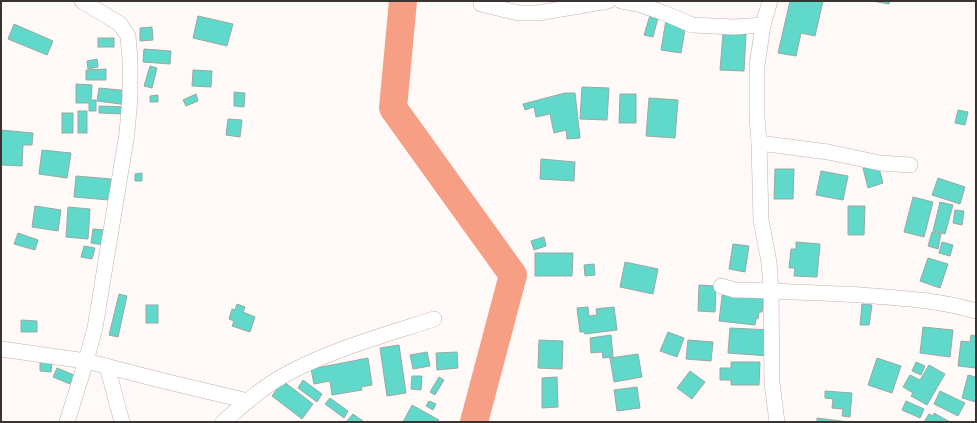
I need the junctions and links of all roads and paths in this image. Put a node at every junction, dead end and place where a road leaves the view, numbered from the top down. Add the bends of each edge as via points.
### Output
1 (82, 1) edge
2 (608, 1) edge
3 (622, 1) edge
4 (770, 1) edge
5 (480, 4) dead end
6 (540, 7) edge
7 (763, 25) junction
8 (759, 143) junction
9 (910, 165) dead end
10 (721, 286) dead end
11 (771, 291) junction
12 (976, 311) edge
13 (434, 319) dead end
14 (1, 349) edge
15 (86, 361) junction
16 (108, 366) junction
17 (248, 401) junction
18 (71, 420) edge
19 (122, 422) edge
20 (223, 422) edge
21 (778, 422) edge

1 - 15 street via 120,24 128,36 130,60 127,134 103,286
2 - 6 street
3 - 7 street via 638,4 692,25
4 - 7 street
5 - 6 street via 518,13
7 - 8 street via 757,66
8 - 9 street via 828,152 880,163
8 - 11 street via 761,220 769,262
10 - 11 street via 734,290
11 - 12 street via 925,300
11 - 21 street via 772,384
13 - 17 street via 325,356 283,376
14 - 15 street
15 - 16 street
15 - 18 street
16 - 17 street
16 - 19 street
17 - 20 street

